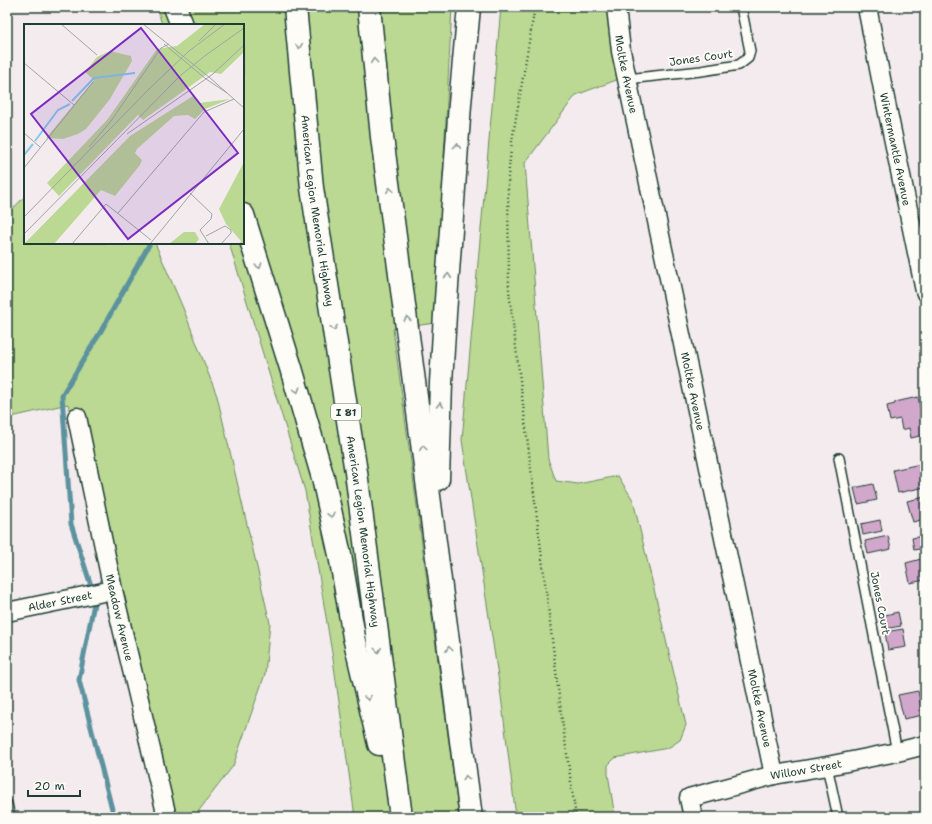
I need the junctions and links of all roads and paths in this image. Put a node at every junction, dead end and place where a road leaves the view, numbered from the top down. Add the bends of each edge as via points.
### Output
1 (175, 7) edge
2 (295, 7) edge
3 (369, 7) edge
4 (469, 7) edge
5 (535, 7) edge
6 (616, 7) edge
7 (742, 7) edge
8 (868, 7) edge
9 (182, 24) edge
10 (627, 79) junction
11 (244, 218) edge
12 (925, 291) edge
13 (77, 417) dead end
14 (839, 458) dead end
15 (435, 542) junction
16 (113, 590) junction
17 (7, 612) edge
18 (925, 745) edge
19 (897, 752) junction
20 (827, 766) junction
21 (774, 775) junction
22 (7, 804) edge
23 (10, 817) edge
24 (167, 817) edge
25 (397, 817) edge
26 (401, 817) edge
27 (471, 817) edge
28 (576, 817) edge
29 (693, 817) edge
30 (838, 817) edge

1 - 9 highway
2 -> 26 highway, American Legion Memorial Highway / I 81 via 312,188 356,472
15 -> 3 highway via 382,137
15 -> 4 highway via 441,383
5 - 28 path via 509,170 509,291
6 - 10 street, Moltke Avenue
7 - 10 lane, Jones Court via 750,51 748,58 739,65
8 - 12 street, Wintermantle Avenue
10 - 21 street, Moltke Avenue
11 -> 25 highway via 323,478 354,636
13 - 16 street, Meadow Avenue
14 - 19 lane, Jones Court
27 -> 15 highway
16 - 17 street, Alder Street
16 - 24 street, Meadow Avenue
18 - 19 street, Willow Street
19 - 20 street, Willow Street
20 - 21 street, Willow Street
20 - 30 lane
21 - 29 street, Willow Street via 689,798
22 - 23 lane

